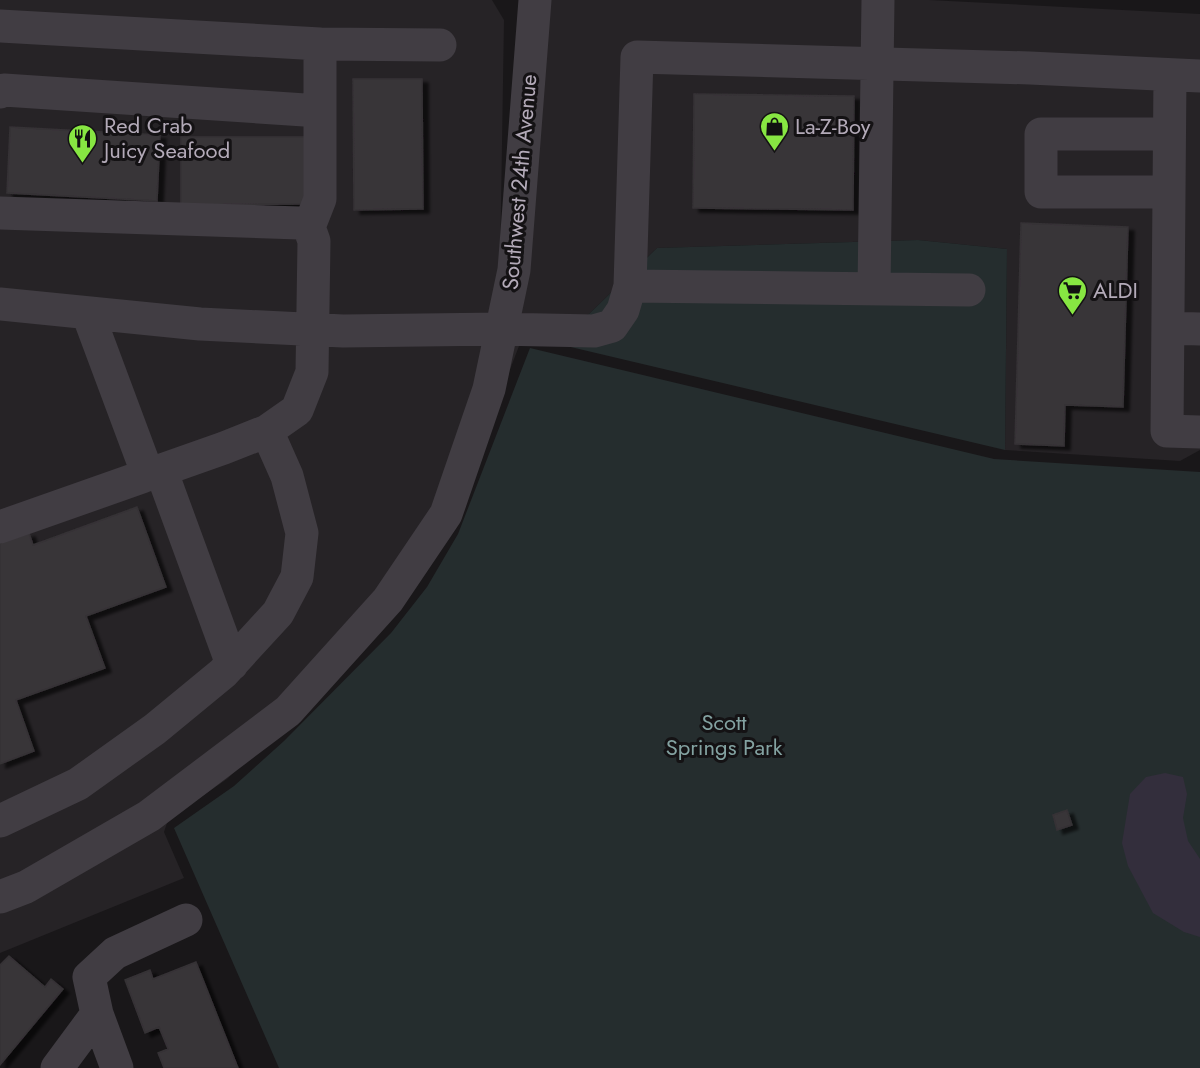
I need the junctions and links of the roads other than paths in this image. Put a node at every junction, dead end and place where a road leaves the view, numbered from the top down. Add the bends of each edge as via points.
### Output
1 (535, 0) edge
2 (878, 0) edge
3 (0, 26) edge
4 (320, 44) junction
5 (440, 45) dead end
6 (877, 65) junction
7 (1185, 75) edge
8 (0, 92) edge
9 (320, 111) junction
10 (1169, 134) junction
11 (1169, 192) junction
12 (0, 213) edge
13 (309, 227) junction
14 (630, 286) junction
15 (874, 289) junction
16 (969, 290) dead end
17 (0, 304) edge
18 (88, 314) junction
19 (1168, 328) junction
20 (312, 329) junction
21 (501, 329) junction
22 (1200, 329) edge
23 (267, 431) junction
24 (1200, 432) edge
25 (154, 472) junction
26 (0, 527) edge
27 (232, 664) junction
28 (0, 821) edge
29 (0, 897) edge
30 (186, 920) dead end
31 (97, 1014) junction
32 (57, 1068) edge
33 (117, 1068) edge

1 - 21 street, Southwest 24th Avenue via 514,270
2 - 6 street
3 - 4 street
4 - 5 street
4 - 9 street
6 - 7 street
6 - 14 street via 637,57
6 - 15 street
7 - 10 street
8 - 9 street
9 - 13 street via 320,199
10 - 11 street
10 - 11 street via 1041,134 1041,192
11 - 19 street
12 - 13 street
13 - 20 street via 314,241
14 - 15 street
14 - 21 street via 623,310 612,326 594,331
15 - 16 street
17 - 18 street
18 - 20 street
18 - 25 street
19 - 22 street
19 - 24 street via 1167,431
20 - 21 street
20 - 23 street via 312,372 297,410
21 - 29 street, Southwest 24th Avenue via 489,389 446,514 388,600 279,718 149,816 26,887
23 - 25 street
23 - 27 street via 287,477 303,532 297,577 278,613
25 - 26 street
25 - 27 street
27 - 28 street via 155,729 78,784
30 - 31 street via 115,953 89,977
31 - 32 street
31 - 33 street

